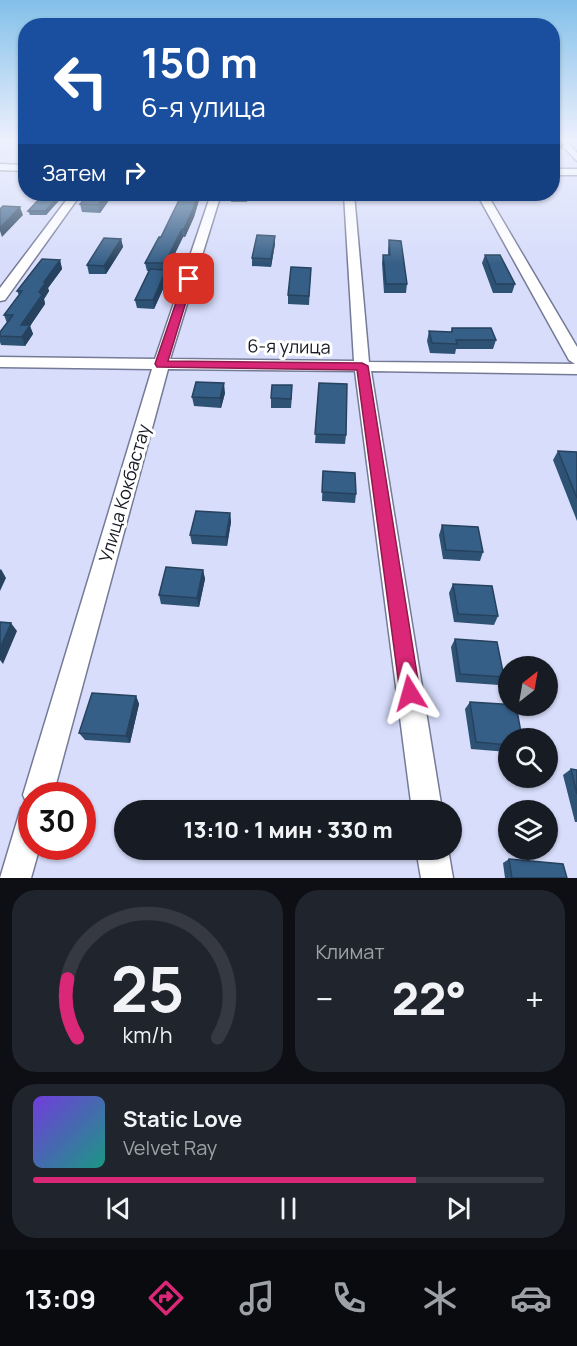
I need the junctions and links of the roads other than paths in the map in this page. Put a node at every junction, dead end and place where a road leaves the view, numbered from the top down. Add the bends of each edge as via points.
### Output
1 (71, 201) edge
2 (214, 201) edge
3 (350, 201) edge
4 (486, 201) edge
5 (0, 297) edge
6 (577, 360) edge
7 (0, 362) edge
8 (161, 364) junction
9 (362, 366) junction
10 (577, 369) edge
11 (42, 782) edge
12 (426, 800) edge
13 (20, 860) edge
14 (434, 860) edge
15 (15, 878) edge
16 (437, 878) edge

1 - 5 street
2 - 8 street, Улица Кокбастау
3 - 9 street
4 - 6 street
7 - 8 street, 6-я улица
8 - 9 street, 6-я улица
8 - 11 street, Улица Кокбастау
9 - 10 street, 6-я улица
9 - 12 street
13 - 15 street
14 - 16 street

